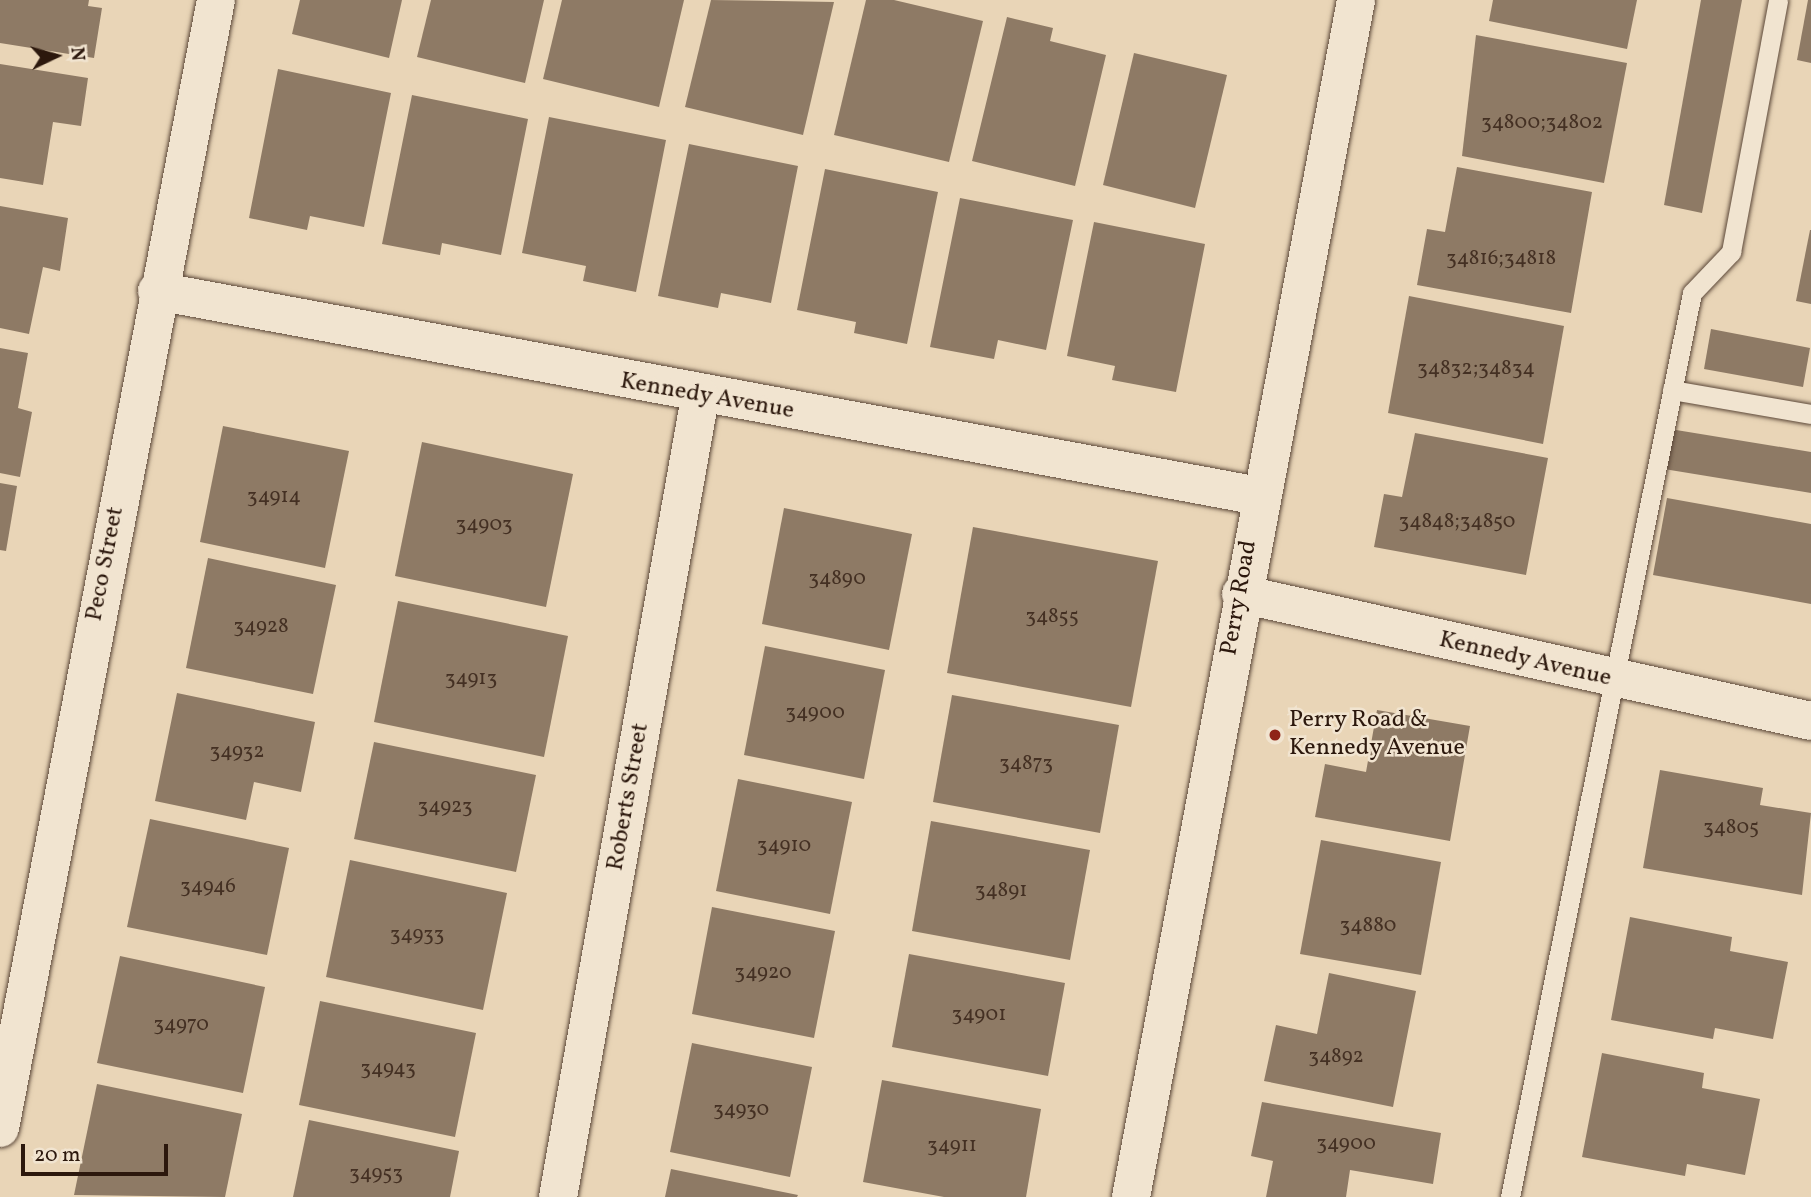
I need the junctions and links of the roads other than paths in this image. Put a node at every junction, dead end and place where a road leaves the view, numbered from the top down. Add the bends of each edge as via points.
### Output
1 (216, 0) edge
2 (1356, 0) edge
3 (1779, 0) edge
4 (157, 291) junction
5 (1672, 390) junction
6 (700, 397) junction
7 (1811, 414) edge
8 (1259, 496) junction
9 (1241, 594) junction
10 (1611, 681) junction
11 (1811, 721) edge
12 (0, 1128) edge
13 (558, 1197) edge
14 (1131, 1197) edge
15 (1510, 1197) edge

1 - 4 street, Peco Street
2 - 8 street, Perry Road
3 - 5 lane via 1731,252 1692,293
4 - 6 street, Kennedy Avenue
4 - 12 street, Peco Street
5 - 7 lane
5 - 10 lane
6 - 8 street, Kennedy Avenue
6 - 13 street, Roberts Street
8 - 9 street, Perry Road
9 - 10 street, Kennedy Avenue
9 - 14 street, Perry Road
10 - 11 street, Kennedy Avenue
10 - 15 lane

